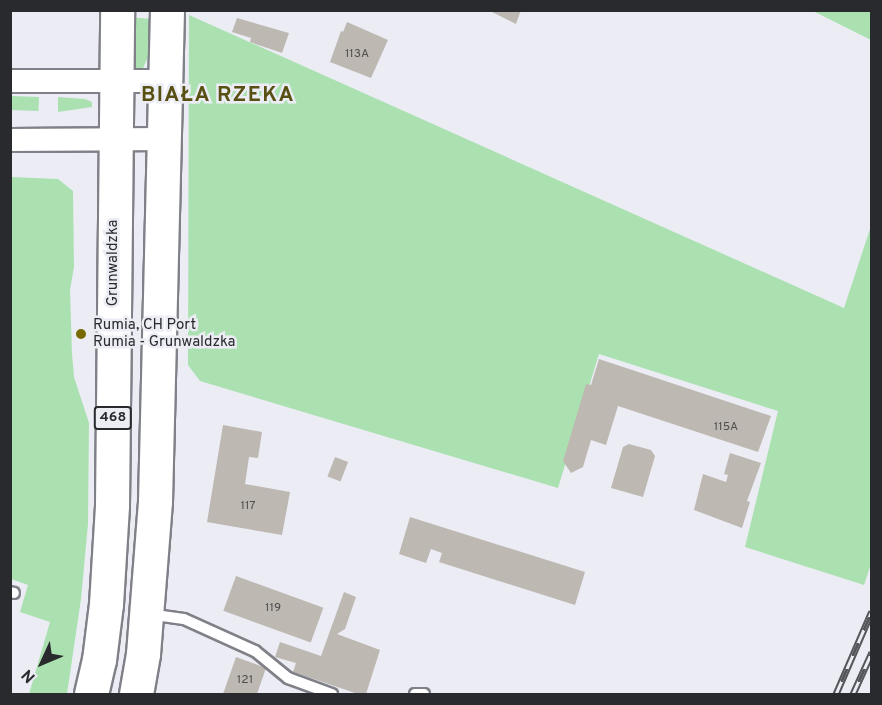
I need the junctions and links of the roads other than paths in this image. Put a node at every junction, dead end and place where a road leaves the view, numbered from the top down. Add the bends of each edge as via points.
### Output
1 (117, 10) edge
2 (167, 10) edge
3 (10, 81) edge
4 (114, 81) junction
5 (165, 81) junction
6 (114, 139) junction
7 (165, 139) junction
8 (10, 140) edge
9 (147, 613) junction
10 (91, 694) edge
11 (136, 694) edge
12 (332, 694) edge
13 (415, 694) edge
14 (424, 694) edge

1 - 4 main road, Grunwaldzka / 468
2 - 5 main road
3 - 4 street
4 - 5 street
4 - 6 main road, Grunwaldzka / 468
5 - 7 main road
6 - 7 street
6 - 8 street
6 - 10 main road, Grunwaldzka / 468 via 112,505 106,604
7 - 9 main road via 159,381
9 - 11 main road
9 - 12 lane via 184,619 255,651 288,678
13 - 14 lane

